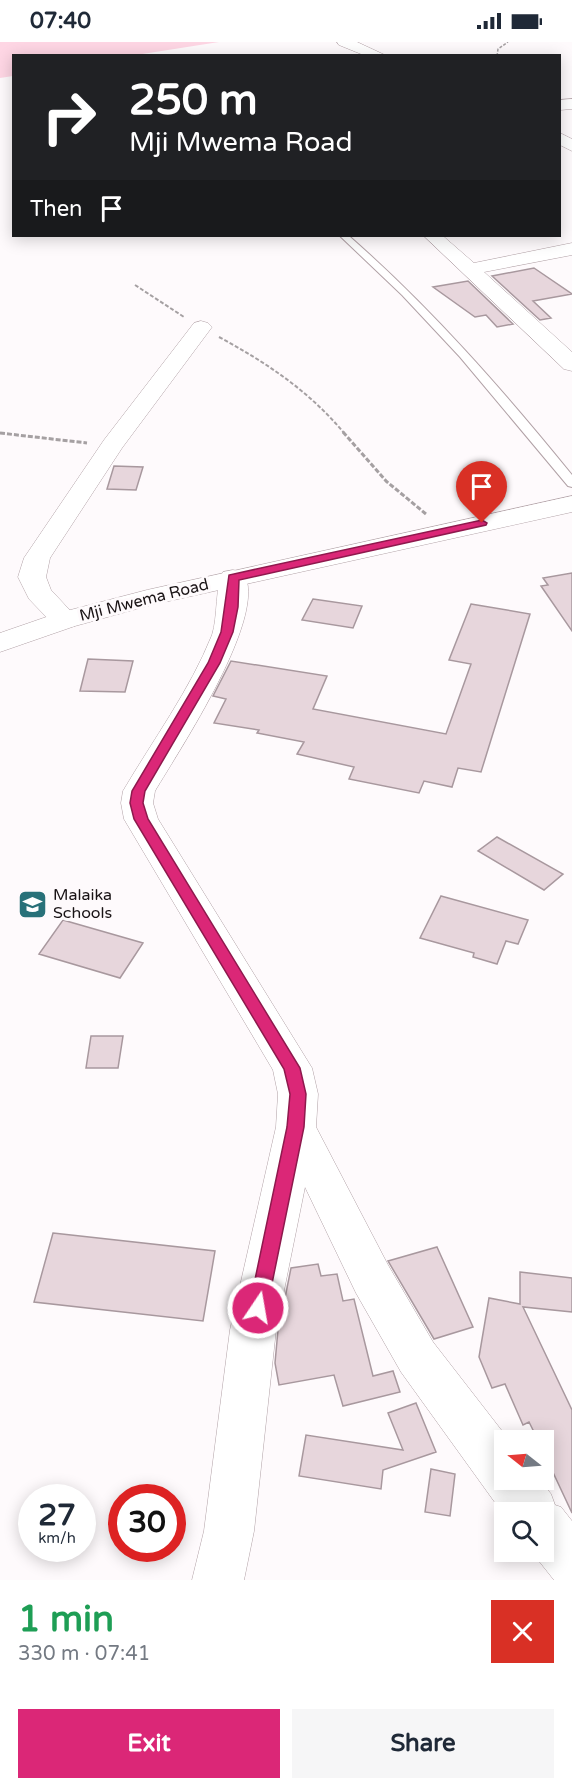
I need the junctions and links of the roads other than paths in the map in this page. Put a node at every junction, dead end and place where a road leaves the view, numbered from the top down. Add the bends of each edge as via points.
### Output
1 (344, 42) edge
2 (375, 54) edge
3 (345, 237) edge
4 (434, 237) edge
5 (572, 249) edge
6 (472, 269) junction
7 (201, 327) road end
8 (572, 364) edge
9 (572, 483) edge
10 (572, 504) edge
11 (233, 578) junction
12 (64, 620) junction
13 (0, 643) edge
14 (296, 1127) junction
15 (494, 1461) edge
16 (516, 1490) edge
17 (525, 1502) edge
18 (554, 1539) edge
19 (572, 1562) edge
20 (218, 1580) edge

1 - 2 street
3 - 9 lane via 401,290 502,398
4 - 6 street
5 - 6 street
6 - 8 street
7 - 12 street via 112,445 37,558 33,577 39,593
10 - 11 street, Mji Mwema Road
11 - 12 street, Mji Mwema Road
11 - 14 street via 227,632 214,663 139,791 137,803 141,819 158,849 292,1068 298,1094
12 - 13 street, Mji Mwema Road
14 - 15 street via 372,1279 417,1357
14 - 20 street via 253,1330 229,1531
16 - 17 street
18 - 19 street

